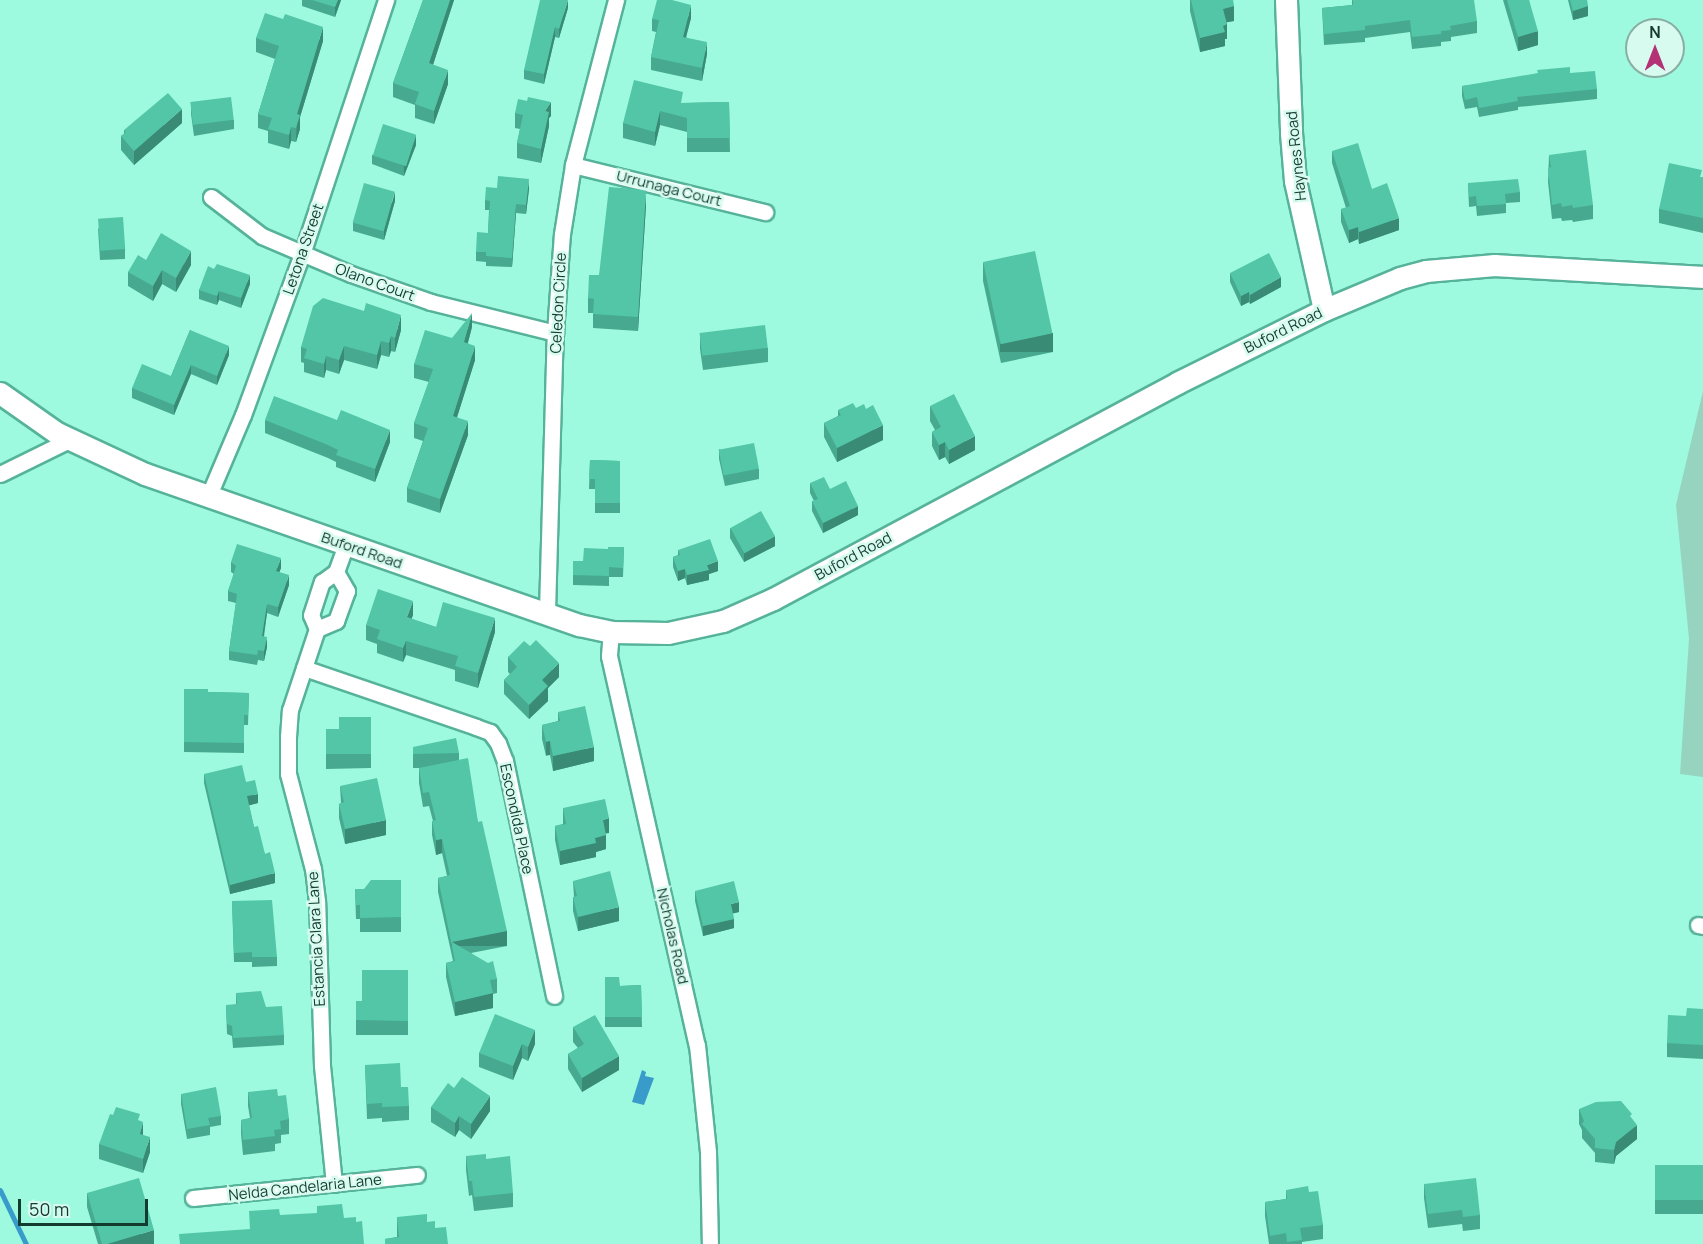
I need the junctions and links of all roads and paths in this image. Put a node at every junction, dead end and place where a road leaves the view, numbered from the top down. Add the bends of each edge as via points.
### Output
1 (386, 0) edge
2 (616, 0) edge
3 (1286, 0) edge
4 (573, 165) junction
5 (211, 196) dead end
6 (765, 212) dead end
7 (302, 254) junction
8 (1703, 277) edge
9 (1324, 310) junction
10 (555, 333) junction
11 (0, 393) edge
12 (69, 440) junction
13 (0, 474) edge
14 (209, 495) junction
15 (346, 544) junction
16 (336, 572) junction
17 (547, 612) junction
18 (317, 629) junction
19 (611, 632) junction
20 (304, 668) junction
21 (554, 996) dead end
22 (417, 1175) dead end
23 (334, 1184) junction
24 (193, 1198) dead end
25 (710, 1244) edge

1 - 7 street, Letona Street
2 - 4 street, Celedon Circle
3 - 9 street, Haynes Road via 1295,181
4 - 6 street, Urrunaga Court
4 - 10 street, Celedon Circle via 562,234
5 - 7 street, Olano Court via 262,236
7 - 10 street, Olano Court via 431,302
7 - 14 street, Letona Street
8 - 9 street, Buford Road via 1495,265 1463,267 1400,278
9 - 19 street, Buford Road via 1177,383 773,599 694,629
10 - 17 street, Celedon Circle
11 - 12 street, Buford Road
12 - 13 street
12 - 14 street, Buford Road via 145,474
14 - 15 street, Buford Road
15 - 16 street, Estancia Clara Lane
15 - 17 street, Buford Road
16 - 18 street, Estancia Clara Lane via 322,582 311,615
16 - 18 street via 347,591 336,621
17 - 19 street, Buford Road
18 - 20 street, Estancia Clara Lane
19 - 25 street, Nicholas Road via 609,656 697,1044 708,1152
20 - 21 street, Escondida Place via 490,732 505,761
20 - 23 street, Estancia Clara Lane via 290,710 288,774 316,891 322,1065
22 - 23 street, Nelda Candelaria Lane
23 - 24 street, Nelda Candelaria Lane

